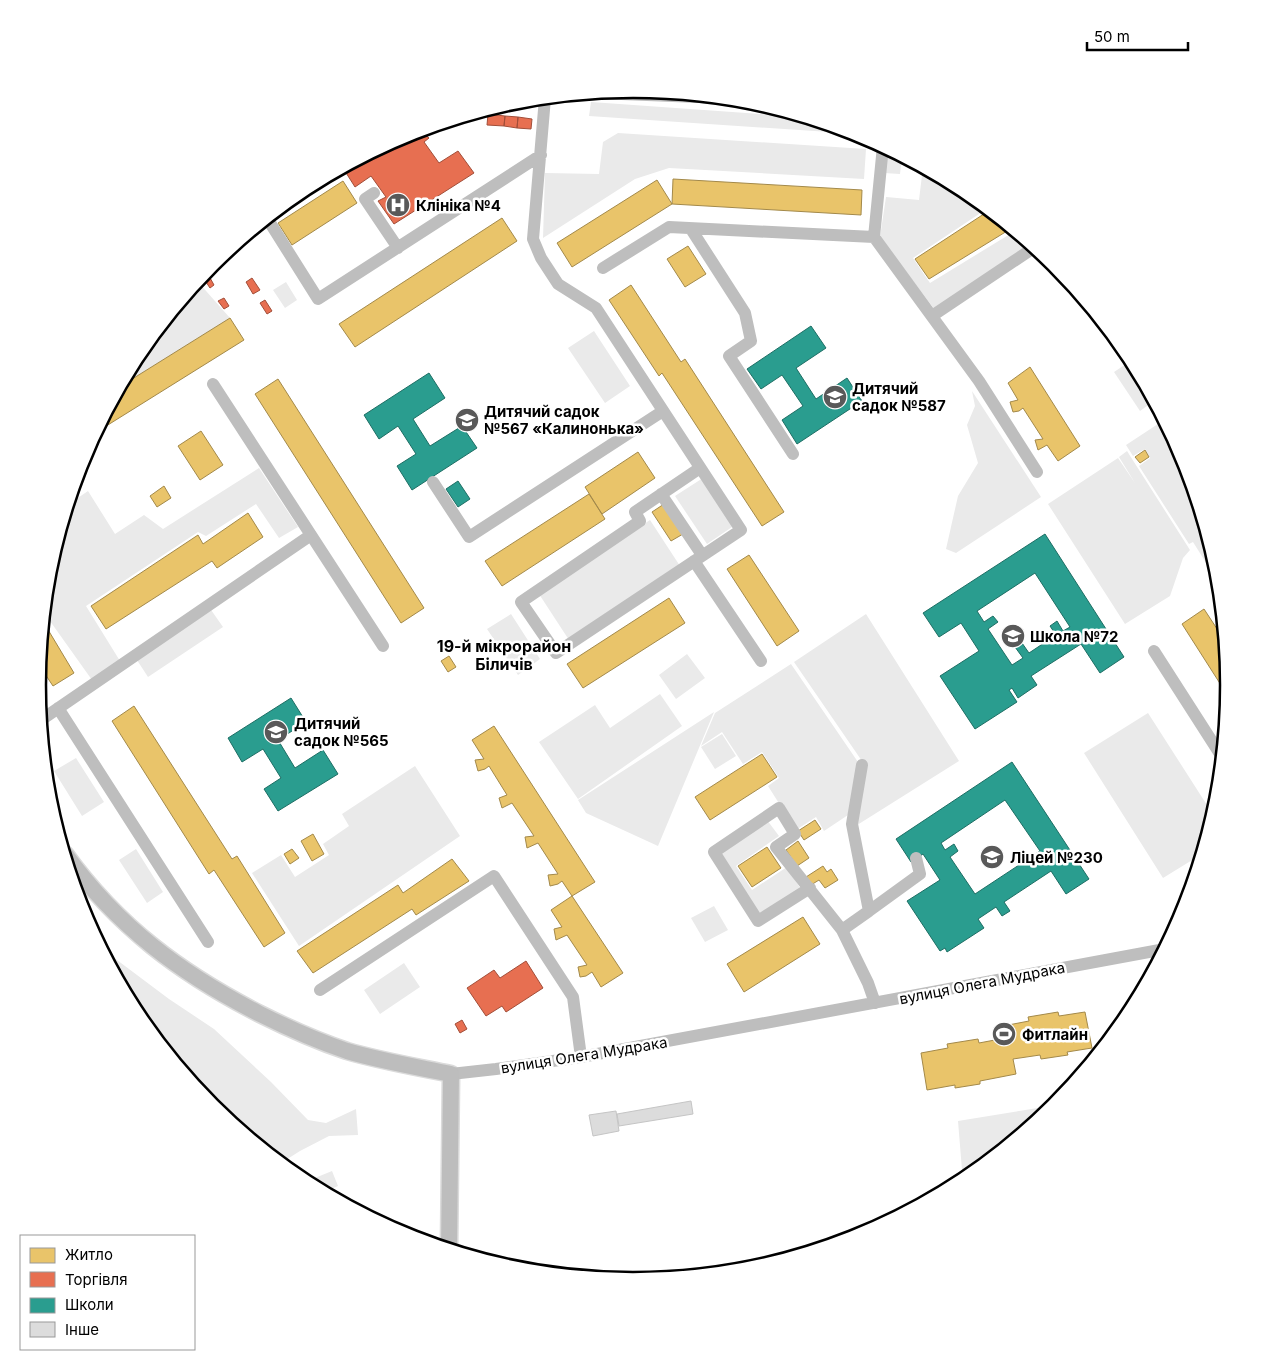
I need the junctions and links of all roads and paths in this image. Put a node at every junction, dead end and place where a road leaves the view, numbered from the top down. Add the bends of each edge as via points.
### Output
1 (545, 105) edge
2 (881, 153) edge
3 (541, 156) junction
4 (374, 193) dead end
5 (270, 223) edge
6 (691, 229) junction
7 (874, 237) junction
8 (398, 248) junction
9 (1029, 251) edge
10 (603, 268) dead end
11 (932, 316) junction
12 (213, 384) dead end
13 (663, 411) junction
14 (793, 454) dead end
15 (700, 468) junction
16 (1037, 472) dead end
17 (433, 482) dead end
18 (662, 494) junction
19 (311, 535) junction
20 (698, 558) junction
21 (383, 646) dead end
22 (1154, 651) dead end
23 (761, 661) dead end
24 (58, 708) junction
25 (47, 712) edge
26 (1217, 749) edge
27 (862, 765) dead end
28 (916, 858) dead end
29 (75, 868) edge
30 (810, 888) junction
31 (869, 911) junction
32 (842, 930) junction
33 (208, 942) dead end
34 (1157, 950) edge
35 (320, 990) dead end
36 (875, 1003) junction
37 (581, 1057) junction
38 (452, 1074) junction
39 (449, 1242) edge

1 - 3 street
2 - 7 street
3 - 8 street
3 - 13 street via 533,239 541,258 558,284 596,308
4 - 8 street via 365,199
5 - 8 street via 318,299
6 - 7 street
6 - 10 street via 669,227
6 - 14 street via 745,313 751,341 728,356
7 - 11 street
9 - 11 street
11 - 16 street via 980,381
12 - 19 street
13 - 15 street
13 - 17 street via 469,537
15 - 18 street
15 - 20 street via 741,530
18 - 20 street
18 - 20 street via 634,512 640,521 522,602 556,653
19 - 21 street
19 - 24 street
20 - 23 street
22 - 26 street
24 - 25 street
24 - 33 street
27 - 31 street via 852,824
28 - 31 street via 920,874
29 - 38 main road, вулиця Олега Мудрака via 116,915 149,945 238,1003 296,1032 348,1051
30 - 30 street via 776,847 795,834 779,808 714,852 758,921
30 - 32 street
31 - 32 street
32 - 36 street
34 - 36 street, вулиця Олега Мудрака
35 - 37 street via 494,876 573,997
36 - 37 street, вулиця Олега Мудрака
37 - 38 street, вулиця Олега Мудрака
38 - 39 main road

